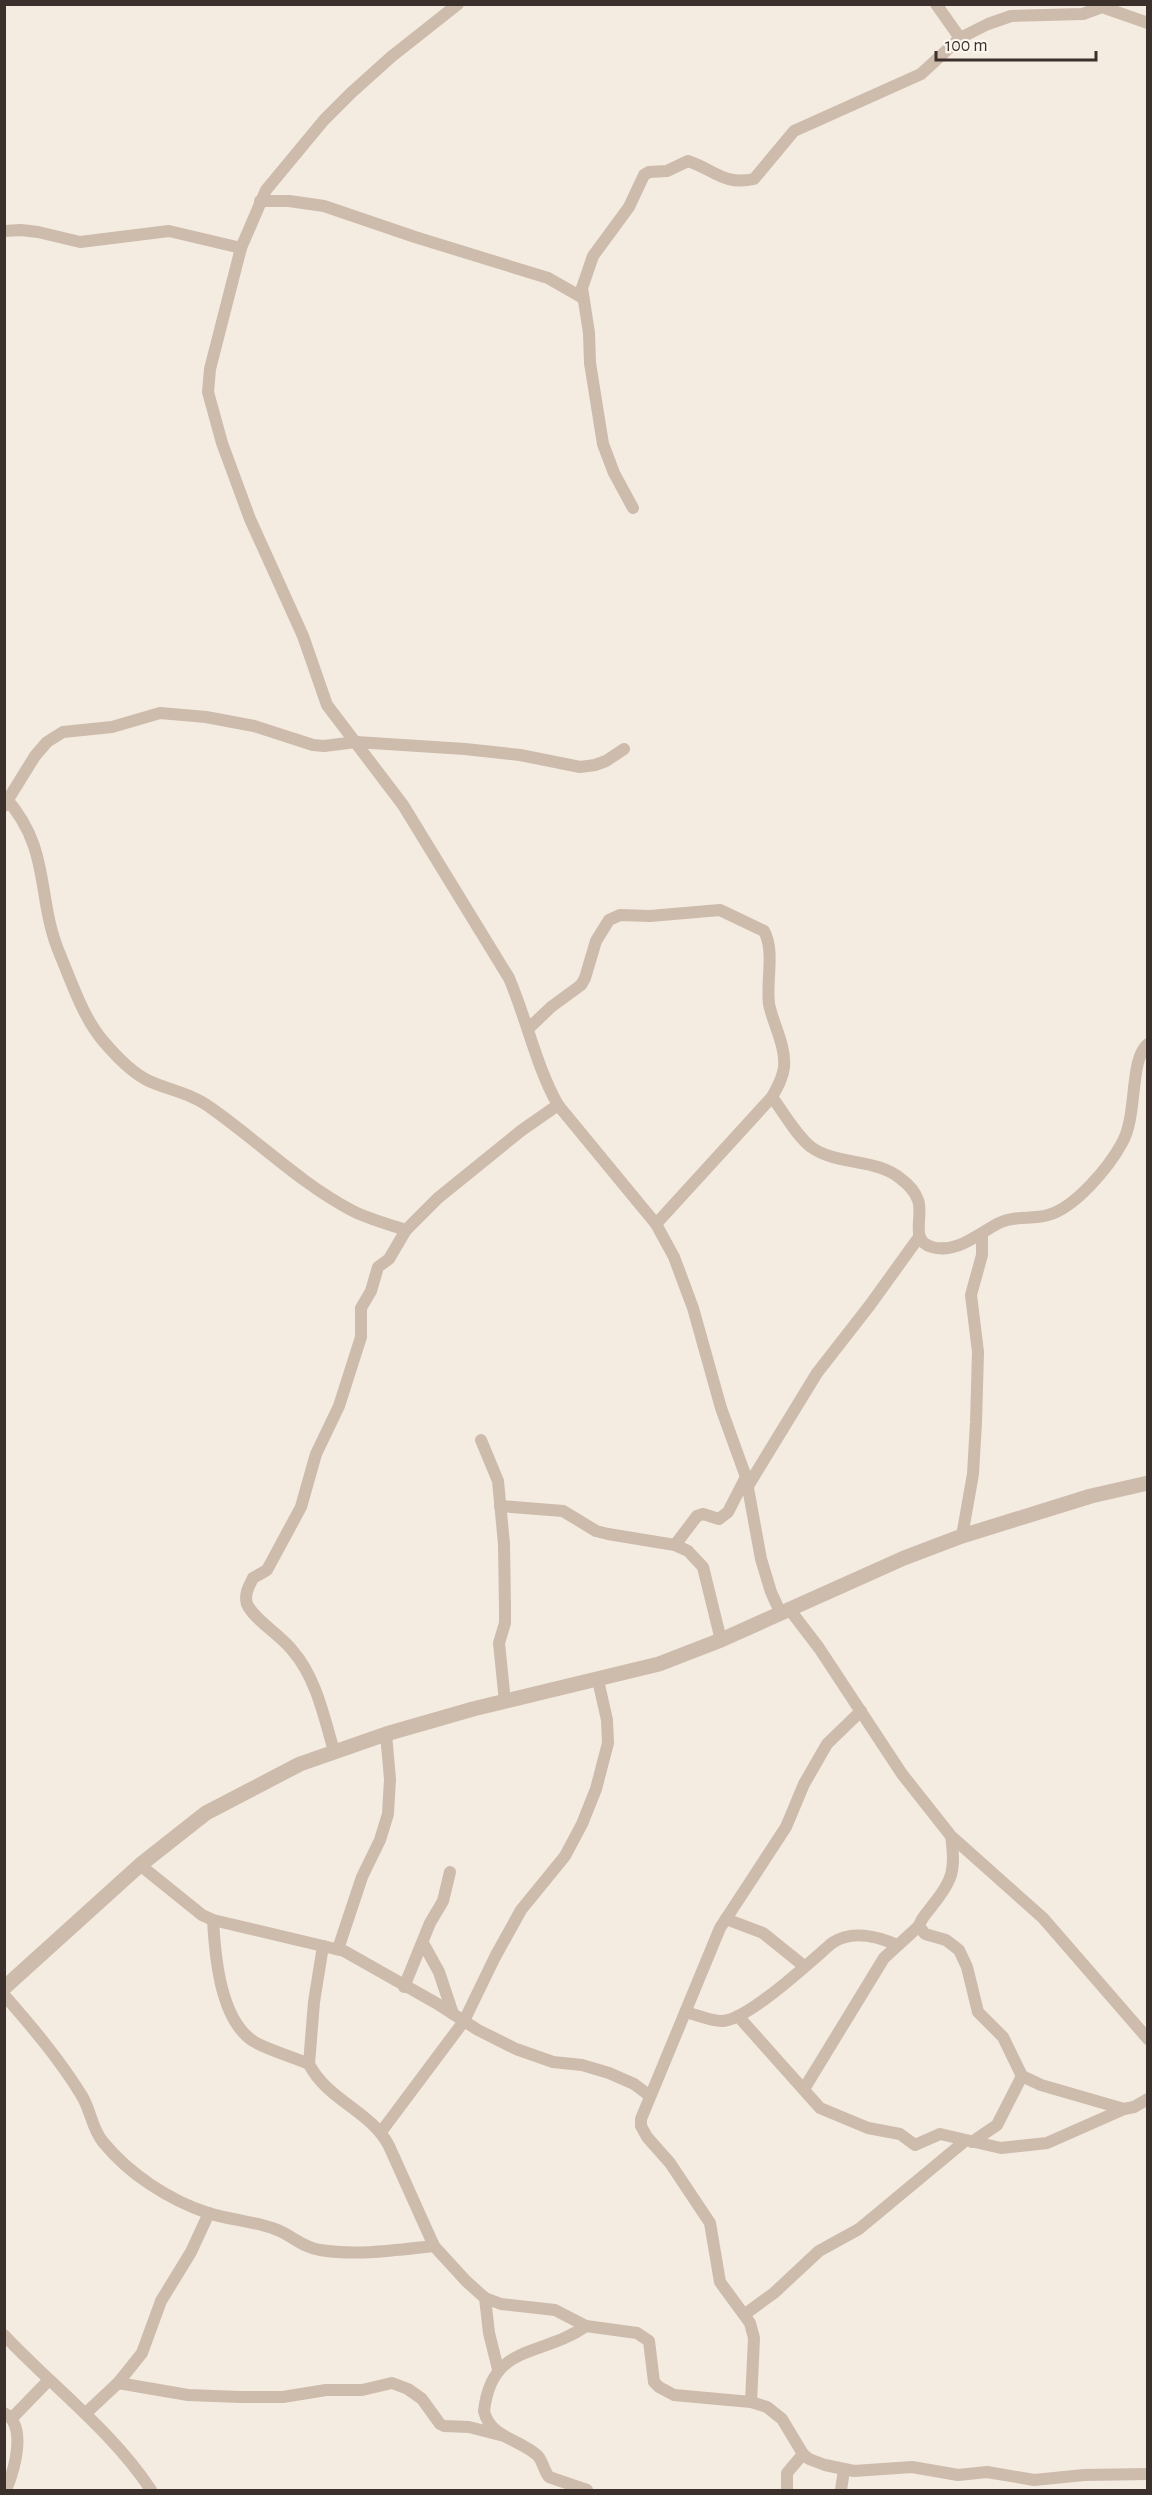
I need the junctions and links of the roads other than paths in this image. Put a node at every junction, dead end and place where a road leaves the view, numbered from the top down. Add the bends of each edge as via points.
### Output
1 (458, 4) edge
2 (936, 4) edge
3 (1148, 23) edge
4 (960, 38) junction
5 (260, 201) junction
6 (4, 231) edge
7 (241, 248) junction
8 (583, 298) junction
9 (633, 508) dead end
10 (356, 741) junction
11 (624, 749) dead end
12 (6, 801) edge
13 (528, 1029) junction
14 (1148, 1044) edge
15 (772, 1097) junction
16 (558, 1105) junction
17 (656, 1224) junction
18 (406, 1230) junction
19 (982, 1234) junction
20 (919, 1237) junction
21 (481, 1440) dead end
22 (747, 1482) junction
23 (1146, 1482) edge
24 (500, 1506) junction
25 (962, 1536) junction
26 (675, 1545) junction
27 (786, 1612) junction
28 (721, 1640) junction
29 (597, 1680) junction
30 (505, 1702) junction
31 (861, 1711) junction
32 (386, 1734) junction
33 (334, 1751) junction
34 (951, 1836) junction
35 (140, 1865) junction
36 (450, 1872) dead end
37 (726, 1919) junction
38 (213, 1920) junction
39 (919, 1926) junction
40 (423, 1943) junction
41 (323, 1946) junction
42 (897, 1946) junction
43 (338, 1949) junction
44 (804, 1966) junction
45 (404, 1987) junction
46 (4, 1988) edge
47 (4, 1995) edge
48 (686, 2012) junction
49 (738, 2016) junction
50 (458, 2017) junction
51 (1148, 2039) edge
52 (309, 2064) junction
53 (1022, 2076) junction
54 (804, 2090) junction
55 (650, 2096) junction
56 (1148, 2099) edge
57 (1124, 2109) junction
58 (381, 2132) junction
59 (968, 2141) junction
60 (209, 2213) junction
61 (434, 2246) junction
62 (485, 2298) junction
63 (745, 2314) junction
64 (586, 2326) junction
65 (4, 2336) edge
66 (498, 2368) junction
67 (48, 2380) junction
68 (118, 2383) junction
69 (751, 2402) junction
70 (86, 2413) junction
71 (8, 2416) edge
72 (504, 2436) junction
73 (803, 2454) junction
74 (844, 2470) junction
75 (1148, 2474) edge
76 (6, 2490) edge
77 (151, 2490) edge
78 (587, 2490) edge
79 (787, 2490) edge
80 (841, 2490) edge

1 - 5 street via 391,57 331,113 273,180
2 - 4 street
3 - 4 street via 1102,7 1083,14 1011,16
4 - 8 street via 921,74 794,131 754,179 725,178 688,161 667,171 647,173 629,207 593,256 583,280
5 - 7 street
5 - 8 street via 324,206 548,278
6 - 7 street via 30,231 80,242 169,231
7 - 10 street via 210,369 208,392 213,414 250,519 303,636 327,705
8 - 9 street via 603,444
10 - 11 street via 465,748 580,766 595,765
10 - 12 street via 314,745 254,726 160,713 112,727 63,732 35,756
10 - 13 street via 403,805 509,978
12 - 18 street via 33,837 56,947 88,1018 104,1041 142,1077 211,1107 354,1212
13 - 15 street via 581,985 596,941 609,920 620,915 720,910 764,931 767,937 769,1003 784,1066
13 - 16 street
14 - 19 street via 1137,1061 1130,1125 1107,1167 1057,1212 1010,1219
15 - 17 street
15 - 20 street via 810,1146 900,1177 919,1202
16 - 17 street
16 - 18 street via 461,1178
17 - 22 street via 674,1257 693,1308
18 - 33 street via 393,1254 378,1267 361,1308 361,1337 339,1406 316,1454 298,1514 267,1570 253,1578 246,1594 254,1613 299,1659 316,1694
19 - 20 street via 957,1246 942,1248 924,1244
19 - 25 street via 982,1255 971,1295 978,1352 976,1422 973,1473
20 - 22 street via 817,1373
21 - 24 street via 496,1474
22 - 26 street via 726,1515 719,1519 698,1516
22 - 27 street via 761,1559 771,1592
23 - 25 street
24 - 26 street via 563,1511 596,1531
24 - 30 street via 505,1623 499,1643
25 - 27 street
26 - 28 street via 688,1551 703,1567
27 - 28 street
27 - 31 street
28 - 29 street via 659,1664
29 - 30 street
29 - 50 street via 608,1743 596,1790 565,1856 521,1910
30 - 32 street
31 - 34 street via 902,1774
31 - 37 street via 827,1744 786,1827
32 - 33 street
32 - 43 street via 388,1814
33 - 35 street via 271,1778 206,1813
34 - 39 street via 952,1876
34 - 51 street via 1043,1918
35 - 38 street
35 - 46 street
36 - 40 street via 443,1901
37 - 44 street via 763,1933
37 - 48 street
38 - 41 street
38 - 52 street via 225,2000 236,2020 255,2042
39 - 42 street
39 - 53 street via 926,1934 946,1940 959,1950 978,2012 1003,2037
40 - 45 street
40 - 50 street
41 - 43 street
41 - 52 street
42 - 44 street via 864,1936 844,1937
42 - 54 street via 872,1977
43 - 45 street
44 - 49 street
45 - 50 street
47 - 60 street via 63,2066 84,2100 102,2142 153,2185
48 - 49 street via 720,2021
48 - 55 street
49 - 54 street
50 - 55 street via 526,2054 609,2073
50 - 58 street
52 - 58 street via 328,2089
53 - 57 street
53 - 59 street via 997,2125
54 - 59 street via 824,2110 868,2128 900,2134 915,2145 940,2134
55 - 63 street via 641,2126 710,2223 718,2276
56 - 57 street
57 - 59 street via 1047,2143 1001,2148
58 - 61 street
59 - 63 street via 864,2225 819,2252
60 - 61 street via 276,2229 320,2250 367,2252
60 - 68 street via 161,2301 142,2353
61 - 62 street
62 - 64 street via 501,2304 555,2310
62 - 66 street
63 - 69 street via 754,2338
64 - 66 street
64 - 69 street via 645,2337 652,2348 654,2382 665,2392 687,2398
65 - 67 street
66 - 72 street via 484,2411 490,2426
67 - 70 street
67 - 71 street
68 - 70 street
68 - 72 street via 189,2395 284,2397 326,2390 362,2390 392,2383 422,2399 444,2427 475,2428
69 - 73 street via 776,2413
70 - 77 street
71 - 76 street via 16,2426 15,2460
72 - 78 street via 538,2457 549,2477
73 - 74 street via 815,2462
73 - 79 street via 787,2472
74 - 75 street via 912,2467 958,2475 990,2472 1034,2480
74 - 80 street

